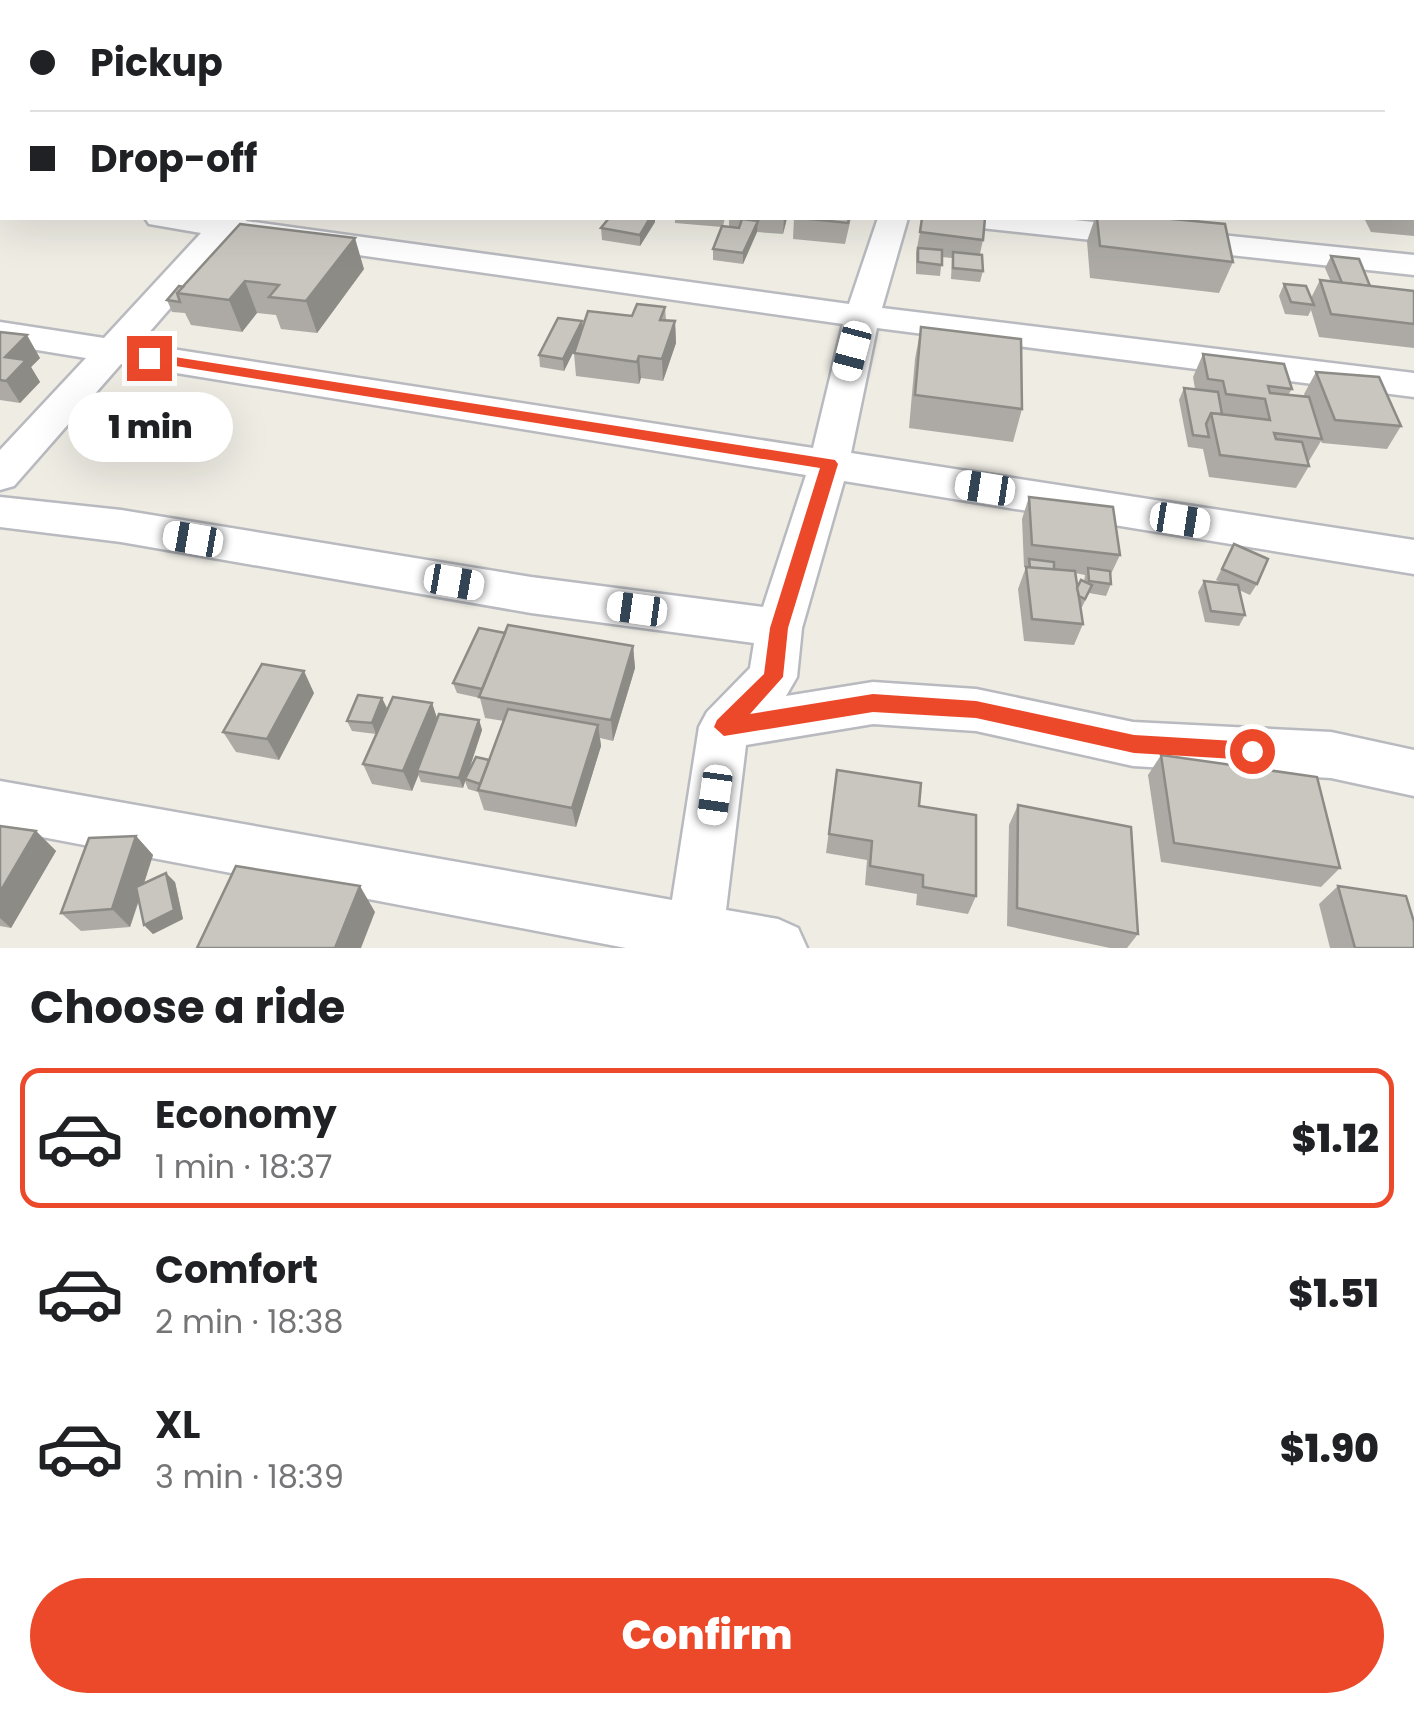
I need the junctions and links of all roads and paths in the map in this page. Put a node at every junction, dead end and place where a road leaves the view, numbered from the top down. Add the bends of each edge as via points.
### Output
1 (194, 220) edge
2 (892, 220) edge
3 (991, 220) edge
4 (228, 222) edge
5 (1414, 265) edge
6 (862, 316) junction
7 (0, 333) edge
8 (112, 352) junction
9 (1414, 385) edge
10 (830, 464) junction
11 (0, 476) edge
12 (0, 512) edge
13 (1414, 557) edge
14 (779, 628) junction
15 (724, 727) junction
16 (1414, 774) edge
17 (0, 805) edge
18 (694, 939) edge
19 (778, 948) edge

1 - 4 street
2 - 6 street
3 - 5 street
4 - 6 street
4 - 8 street
6 - 9 street
6 - 10 street
7 - 8 street
8 - 10 street
8 - 11 street
10 - 13 street
10 - 14 street
12 - 14 street
14 - 15 street via 773,677
15 - 16 street via 873,703 976,710 1134,744 1331,756
15 - 18 street
17 - 18 street
18 - 19 street

